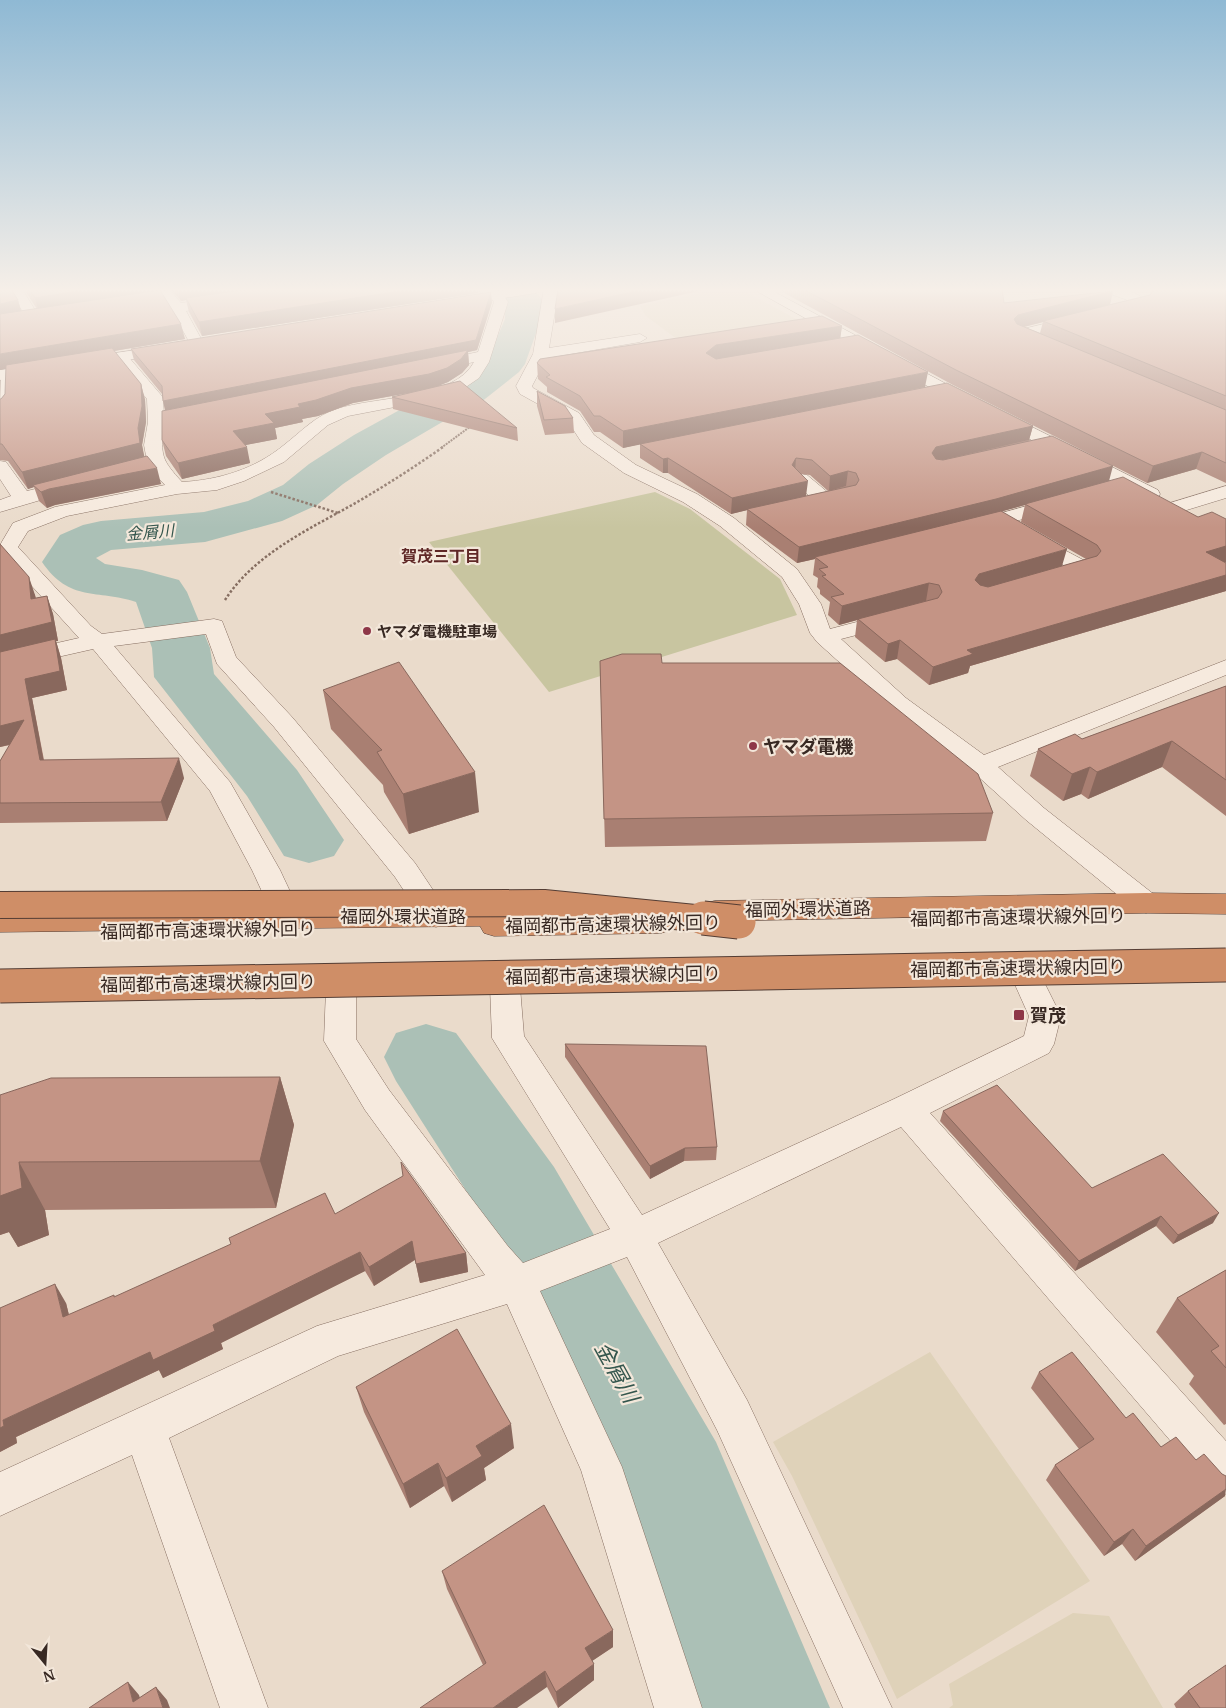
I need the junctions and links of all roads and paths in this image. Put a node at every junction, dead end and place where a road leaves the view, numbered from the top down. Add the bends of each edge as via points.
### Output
1 (43, 369) edge
2 (131, 369) edge
3 (478, 369) edge
4 (533, 369) edge
5 (907, 369) edge
6 (0, 375) edge
7 (946, 390) junction
8 (917, 396) edge
9 (0, 410) edge
10 (214, 411) edge
11 (156, 422) junction
12 (475, 424) edge
13 (1048, 443) junction
14 (1021, 449) edge
15 (156, 464) junction
16 (0, 466) edge
17 (118, 474) edge
18 (801, 479) edge
19 (230, 480) junction
20 (89, 481) edge
21 (1128, 483) junction
22 (177, 488) junction
23 (1101, 491) edge
24 (1226, 492) edge
25 (22, 498) junction
26 (1073, 499) edge
27 (798, 505) edge
28 (0, 506) edge
29 (1177, 507) junction
30 (338, 513) junction
31 (753, 516) edge
32 (1000, 520) junction
33 (1202, 520) edge
34 (727, 522) junction
35 (962, 530) edge
36 (1038, 581) edge
37 (907, 614) edge
38 (214, 626) junction
39 (826, 637) junction
40 (98, 642) junction
41 (0, 663) edge
42 (1226, 667) edge
43 (981, 765) junction
44 (1146, 903) junction
45 (1226, 904) edge
46 (0, 905) edge
47 (1226, 913) edge
48 (287, 917) junction
49 (436, 917) junction
50 (0, 922) edge
51 (739, 922) junction
52 (0, 934) edge
53 (1226, 965) edge
54 (540, 977) junction
55 (1226, 977) edge
56 (1027, 978) junction
57 (0, 986) edge
58 (505, 987) junction
59 (341, 989) junction
60 (0, 995) edge
61 (0, 1005) edge
62 (906, 1109) junction
63 (635, 1236) junction
64 (517, 1283) junction
65 (144, 1428) junction
66 (1226, 1472) edge
67 (0, 1494) edge
68 (244, 1708) edge
69 (678, 1708) edge
70 (868, 1708) edge

1 - 6 street
2 - 11 street via 155,398
3 - 19 street via 459,386 442,393 329,418 309,431 285,454
4 - 34 street via 524,386 526,392 573,417 588,439 623,456 630,469 690,498
5 - 7 street
6 - 9 street
7 - 8 street
7 - 13 street
10 - 11 street
11 - 15 street via 153,445
12 - 30 path
13 - 14 street
13 - 21 street
15 - 17 street
15 - 22 street
16 - 25 street
18 - 27 street via 832,497
19 - 22 street
19 - 30 path
20 - 25 street
21 - 23 street
21 - 29 street
22 - 40 street via 62,511 20,527 8,548 83,631
24 - 29 street
25 - 28 street
26 - 32 street
29 - 33 street
30 - 38 path via 269,555 242,576 227,593
31 - 34 street
32 - 35 street
32 - 36 street via 1084,568
34 - 39 street via 799,571 821,634
37 - 39 street
38 - 40 street
38 - 49 street via 225,659 283,722 405,870
39 - 43 street via 898,703
40 - 41 street
40 - 48 street via 221,788 266,870
42 - 43 street
43 - 44 street via 1035,814
44 - 45 highway, 福岡外環状道路
44 - 49 highway, 福岡外環状道路
46 - 51 highway, bridge via 544,903
47 - 51 highway, 福岡都市高速環状線外回り
48 - 49 highway, 福岡外環状道路
48 - 50 highway, 福岡外環状道路
51 - 52 highway, 福岡都市高速環状線外回り, bridge
53 - 54 highway, 福岡都市高速環状線内回り, bridge
54 - 57 highway, 福岡都市高速環状線内回り, bridge
54 - 61 highway, bridge
55 - 56 highway
56 - 58 highway
56 - 62 street via 1045,1016 1038,1044
58 - 59 highway
58 - 63 street via 508,1038
59 - 60 highway
59 - 64 street via 340,1041 383,1108
62 - 63 street
62 - 66 street
63 - 64 street
63 - 70 street via 732,1415
64 - 65 street via 331,1338
64 - 69 street via 602,1467
65 - 67 street
65 - 68 street

